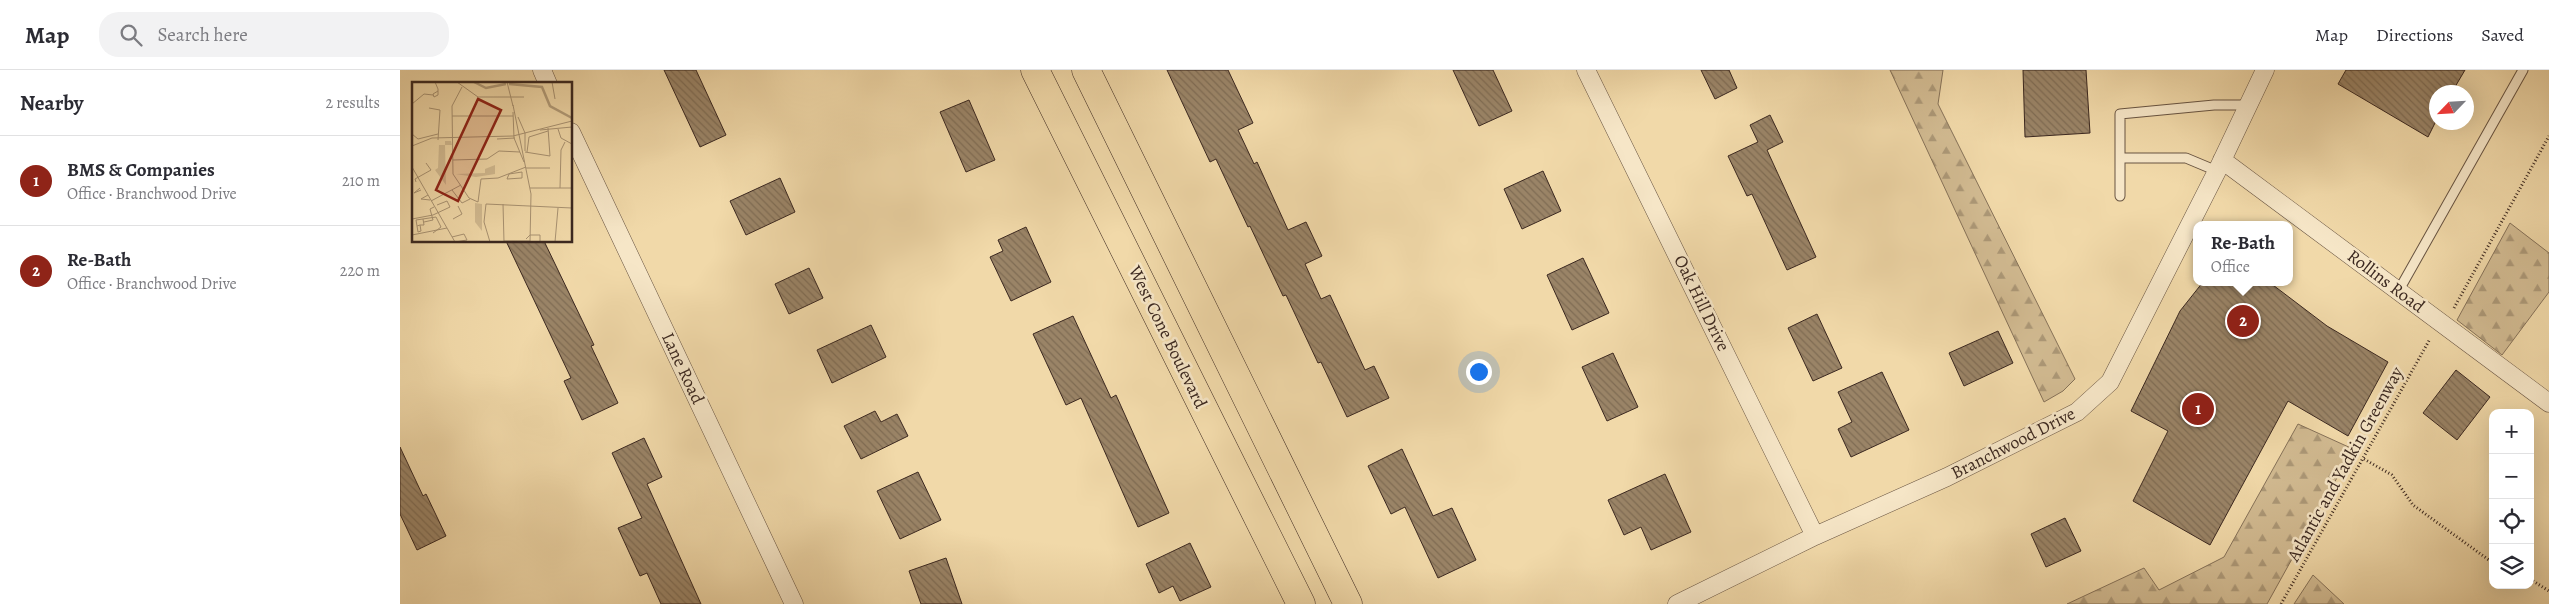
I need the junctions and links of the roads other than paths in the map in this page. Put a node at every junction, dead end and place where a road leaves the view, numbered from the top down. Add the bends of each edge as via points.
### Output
1 (542, 70) edge
2 (1035, 70) edge
3 (1086, 70) edge
4 (1586, 70) edge
5 (2266, 70) edge
6 (2524, 70) edge
7 (547, 82) edge
8 (2249, 105) junction
9 (572, 134) edge
10 (2120, 158) junction
11 (2220, 165) junction
12 (2120, 196) dead end
13 (2399, 290) junction
14 (2549, 404) edge
15 (1815, 536) junction
16 (794, 604) edge
17 (1301, 604) edge
18 (1348, 604) edge
19 (1677, 604) edge

1 - 7 street
2 - 17 main road, West Cone Boulevard
3 - 18 main road
4 - 15 street, Oak Hill Drive
5 - 8 street, Branchwood Drive
6 - 13 lane
8 - 10 lane via 2120,114
8 - 11 street, Branchwood Drive
9 - 16 street, Lane Road
10 - 11 lane via 2186,158
10 - 12 lane
11 - 13 street, Rollins Road
11 - 15 street, Branchwood Drive via 2110,382 2077,412 1947,477
13 - 14 street, Rollins Road
15 - 19 street, Branchwood Drive

